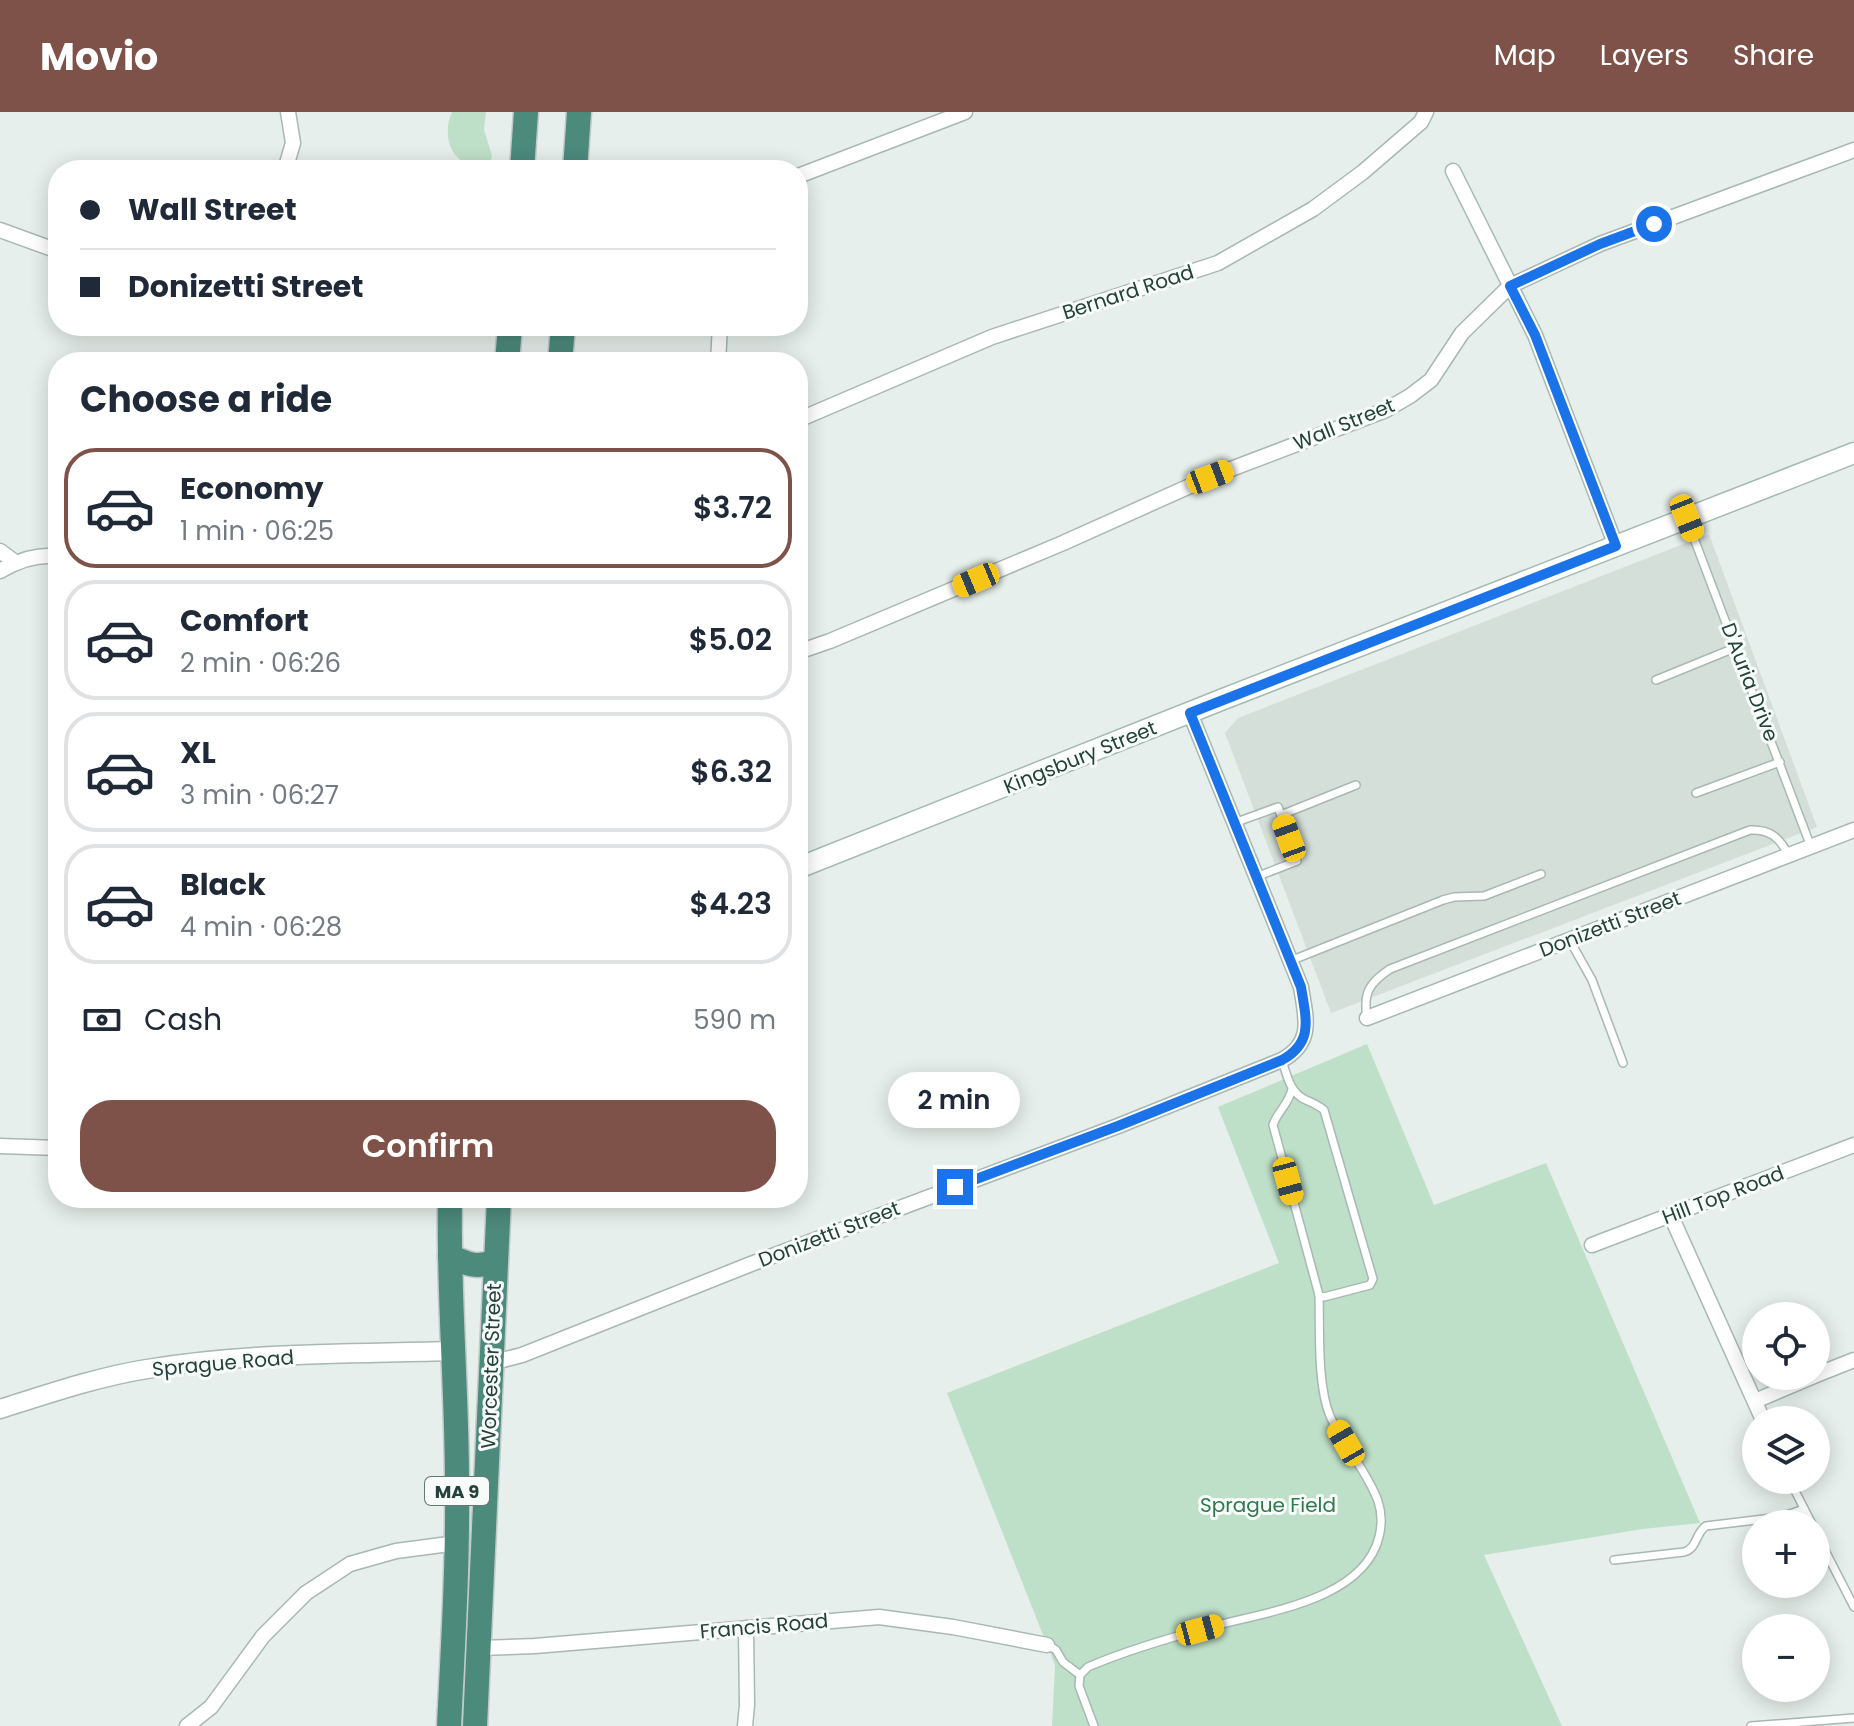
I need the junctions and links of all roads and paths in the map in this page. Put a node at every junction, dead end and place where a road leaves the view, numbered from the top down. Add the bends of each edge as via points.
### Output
1 (288, 112) edge
2 (526, 112) edge
3 (579, 112) edge
4 (965, 112) edge
5 (1426, 112) edge
6 (1854, 150) edge
7 (288, 160) edge
8 (523, 160) edge
9 (576, 160) edge
10 (1453, 171) dead end
11 (808, 172) edge
12 (0, 230) edge
13 (48, 247) edge
14 (1510, 286) junction
15 (808, 416) edge
16 (1854, 453) edge
17 (1687, 518) junction
18 (1616, 546) junction
19 (0, 551) edge
20 (48, 555) edge
21 (15, 562) junction
22 (0, 571) edge
23 (1737, 647) junction
24 (808, 649) edge
25 (1656, 680) dead end
26 (1190, 713) junction
27 (1780, 762) junction
28 (1356, 785) dead end
29 (1696, 793) dead end
30 (1281, 815) junction
31 (1234, 823) junction
32 (1854, 830) edge
33 (1811, 847) junction
34 (1789, 855) junction
35 (808, 864) edge
36 (1541, 874) dead end
37 (1256, 877) junction
38 (1569, 939) junction
39 (1290, 961) junction
40 (1367, 1018) joint
41 (1282, 1060) junction
42 (1623, 1063) dead end
43 (1292, 1089) junction
44 (1854, 1145) edge
45 (0, 1146) edge
46 (48, 1148) edge
47 (450, 1208) edge
48 (498, 1208) edge
49 (1671, 1216) junction
50 (1592, 1245) dead end
51 (450, 1256) junction
52 (495, 1261) junction
53 (1319, 1295) junction
54 (452, 1351) junction
55 (1854, 1360) edge
56 (491, 1363) junction
57 (1830, 1370) edge
58 (1781, 1390) edge
59 (1755, 1401) junction
60 (1757, 1406) edge
61 (0, 1409) edge
62 (1797, 1494) edge
63 (1804, 1509) joint
64 (457, 1543) junction
65 (1614, 1560) dead end
66 (1830, 1560) edge
67 (1854, 1607) edge
68 (746, 1628) junction
69 (1047, 1645) joint
70 (479, 1648) junction
71 (1080, 1675) junction
72 (1854, 1718) edge
73 (187, 1726) edge
74 (449, 1726) edge
75 (475, 1726) edge
76 (745, 1726) edge
77 (1094, 1726) edge
78 (1751, 1726) edge

1 - 7 street via 293,143
2 - 8 highway
3 - 9 highway
4 - 11 street
5 - 15 street, Bernard Road via 1363,172 1313,209 1218,263 992,337
6 - 14 street, Wall Street via 1600,244
10 - 14 street
12 - 13 street
14 - 18 street via 1535,335
14 - 24 street, Wall Street via 1462,333 1431,380 1386,410 1210,477
16 - 17 main road, Kingsbury Street
17 - 18 main road, Kingsbury Street
17 - 23 lane, D'Auria Drive
18 - 26 main road, Kingsbury Street
19 - 21 street
20 - 21 street
21 - 22 street
23 - 25 lane
23 - 27 lane, D'Auria Drive
26 - 31 street
26 - 35 main road, Kingsbury Street
27 - 29 lane
27 - 33 lane, D'Auria Drive
28 - 30 lane
30 - 31 lane via 1278,807
30 - 37 lane via 1297,861
31 - 37 street
32 - 33 street, Donizetti Street
33 - 34 street, Donizetti Street
34 - 38 street, Donizetti Street
34 - 40 lane via 1763,829 1736,835 1390,969 1369,990
36 - 39 lane via 1484,896 1443,900
37 - 39 street
38 - 40 street, Donizetti Street
38 - 42 lane via 1592,980
39 - 41 street, Donizetti Street via 1306,1020 1299,1047
41 - 43 lane
41 - 56 street, Donizetti Street
43 - 53 lane via 1273,1125
43 - 53 lane via 1324,1110 1373,1281
44 - 49 street, Hill Top Road
45 - 46 street
47 - 51 highway, Worcester Street / MA 9
48 - 52 highway, Worcester Street / MA 9
49 - 50 street, Hill Top Road
49 - 59 street
51 - 52 highway via 475,1266
51 - 54 highway, Worcester Street / MA 9
52 - 56 highway, Worcester Street / MA 9
53 - 71 lane via 1328,1410 1381,1512 1369,1560 1349,1580 1316,1598 1168,1639 1093,1665
54 - 61 street, Sprague Road via 266,1357 145,1369
54 - 64 highway, Worcester Street / MA 9
55 - 57 street
56 - 70 highway, Worcester Street / MA 9
58 - 59 street
59 - 60 street
62 - 63 lane
63 - 65 lane via 1706,1526 1693,1548 1684,1552
64 - 73 street via 350,1564 306,1593 263,1636 211,1707
64 - 74 highway, Worcester Street / MA 9
66 - 67 lane
68 - 69 street, Francis Road via 879,1617
68 - 70 street, Francis Road
68 - 76 street
69 - 71 lane
70 - 75 highway, Worcester Street / MA 9
71 - 77 lane
72 - 78 lane

